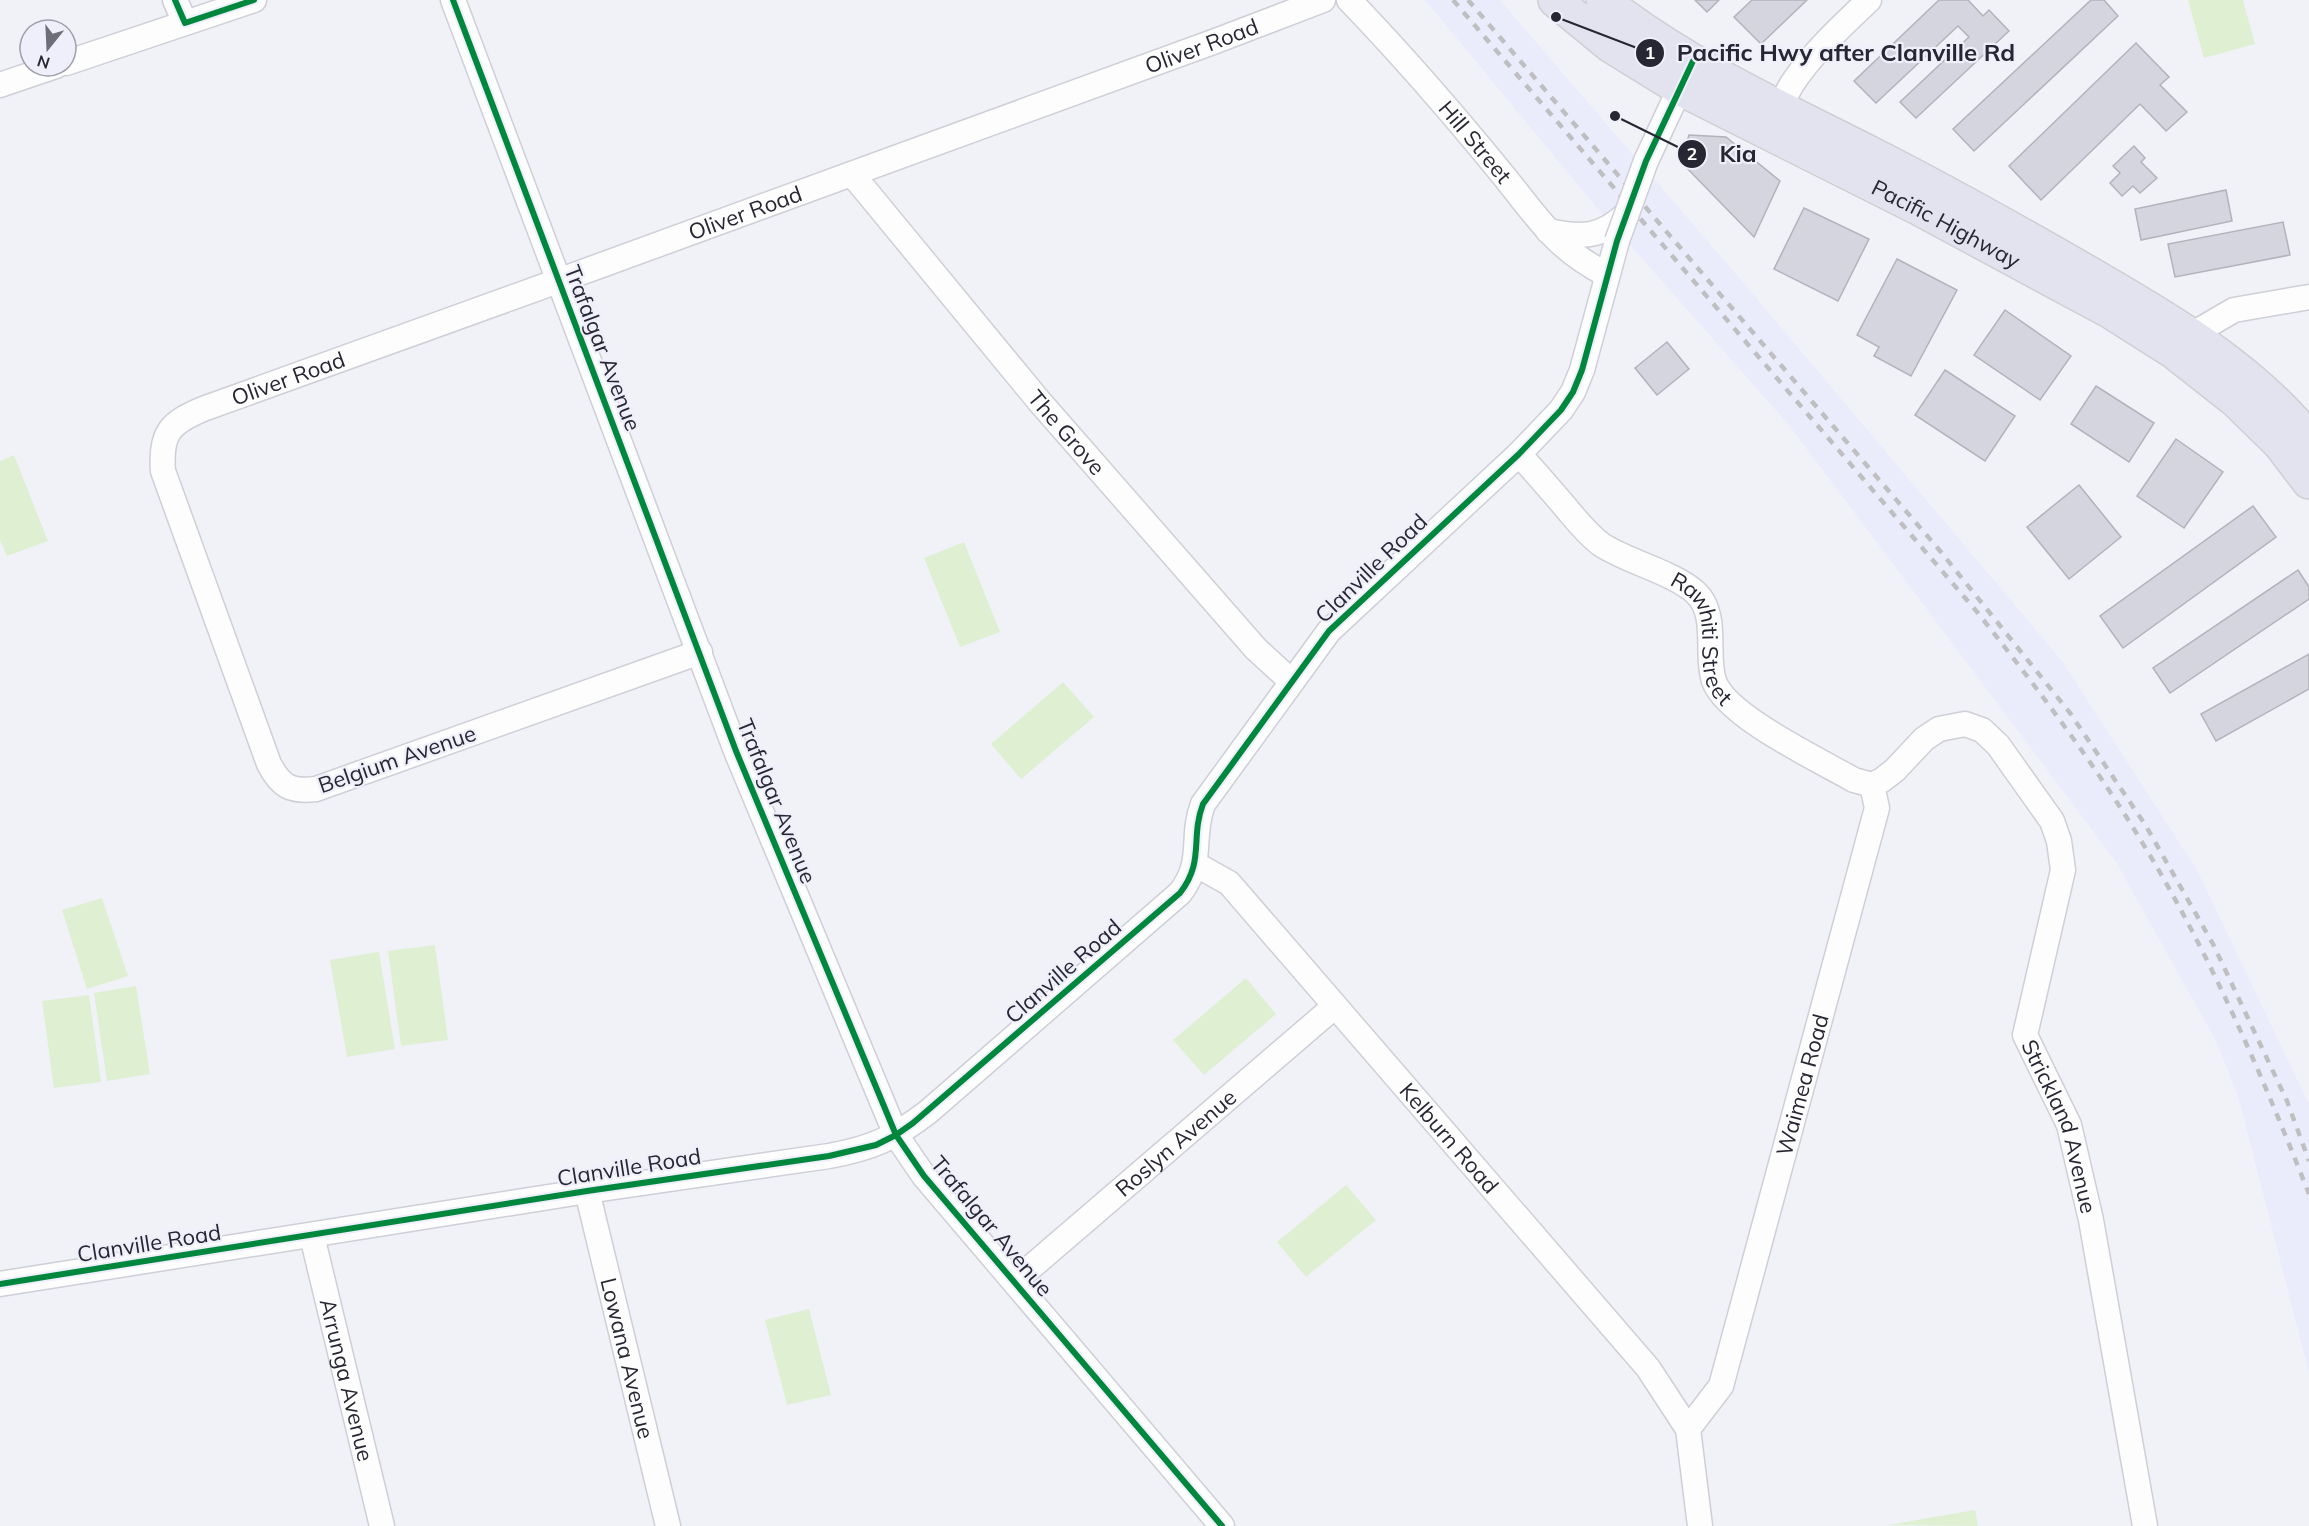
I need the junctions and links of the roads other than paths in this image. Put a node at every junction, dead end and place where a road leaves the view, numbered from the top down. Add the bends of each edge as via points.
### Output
1 (175, 0) edge
2 (254, 0) edge
3 (453, 0) edge
4 (1323, 0) edge
5 (1349, 0) edge
6 (1555, 0) edge
7 (1603, 0) edge
8 (1869, 0) edge
9 (185, 23) junction
10 (78, 59) edge
11 (1686, 74) junction
12 (21, 78) edge
13 (0, 85) edge
14 (1774, 120) junction
15 (852, 174) junction
16 (1548, 231) junction
17 (1612, 236) junction
18 (1607, 275) junction
19 (558, 281) junction
20 (2309, 297) edge
21 (2191, 335) junction
22 (170, 429) joint
23 (2309, 439) edge
24 (1519, 454) junction
25 (2309, 482) edge
26 (700, 652) junction
27 (1291, 681) junction
28 (1872, 785) junction
29 (1195, 864) junction
30 (1335, 1006) junction
31 (896, 1135) junction
32 (587, 1191) junction
33 (312, 1236) junction
34 (1015, 1281) junction
35 (0, 1284) edge
36 (1688, 1429) junction
37 (382, 1526) edge
38 (668, 1526) edge
39 (1222, 1526) edge
40 (1700, 1526) edge
41 (2145, 1526) edge

1 - 9 street
2 - 9 street
3 - 19 street, Trafalgar Avenue
4 - 15 street, Oliver Road
5 - 16 street, Hill Street via 1386,38
6 - 11 highway, Pacific Highway via 1611,46
7 - 11 highway, Pacific Highway
8 - 14 street via 1805,65
9 - 10 street
11 - 14 highway, Pacific Highway
11 - 17 street, Clanville Road, bridge via 1646,161 1628,213
12 - 13 street
14 - 21 highway, Pacific Highway via 1960,198
14 - 25 highway, Pacific Highway via 1918,208 2174,352 2250,414
15 - 19 street, Oliver Road
15 - 27 street, The Grove via 1039,401 1256,649
16 - 17 street
16 - 18 street, Hill Street via 1563,247
17 - 18 street, Clanville Road
18 - 24 street, Clanville Road via 1573,392 1561,411
19 - 22 street, Oliver Road via 203,409 180,419
19 - 26 street, Trafalgar Avenue
20 - 21 street via 2234,310
21 - 23 highway, Pacific Highway via 2254,383
22 - 26 street, Belgium Avenue via 162,456 163,471 269,764 287,787 316,789
24 - 27 street, Clanville Road via 1329,631
24 - 28 street, Rawhiti Street via 1596,540 1695,592 1702,600 1708,617 1711,666 1727,702 1748,719 1854,780
26 - 31 street, Trafalgar Avenue via 736,751
27 - 29 street, Clanville Road via 1203,804 1198,816
28 - 36 street, Waimea Road via 1877,808 1721,1386
28 - 41 street, Strickland Avenue via 1894,770 1923,739 1939,729 1965,724 1982,730 1998,745 2052,821 2063,870 2025,1035 2069,1125 2091,1220
29 - 30 street, Kelburn Road via 1229,883
29 - 31 street, Clanville Road via 1172,901 928,1112
30 - 34 street, Roslyn Avenue
30 - 36 street, Kelburn Road via 1648,1368
31 - 32 street, Clanville Road via 857,1151
31 - 34 street, Trafalgar Avenue via 924,1176
32 - 33 street, Clanville Road
32 - 38 street, Lowana Avenue
33 - 35 street, Clanville Road
33 - 37 street, Arrunga Avenue
34 - 39 street, Trafalgar Avenue
36 - 40 street

